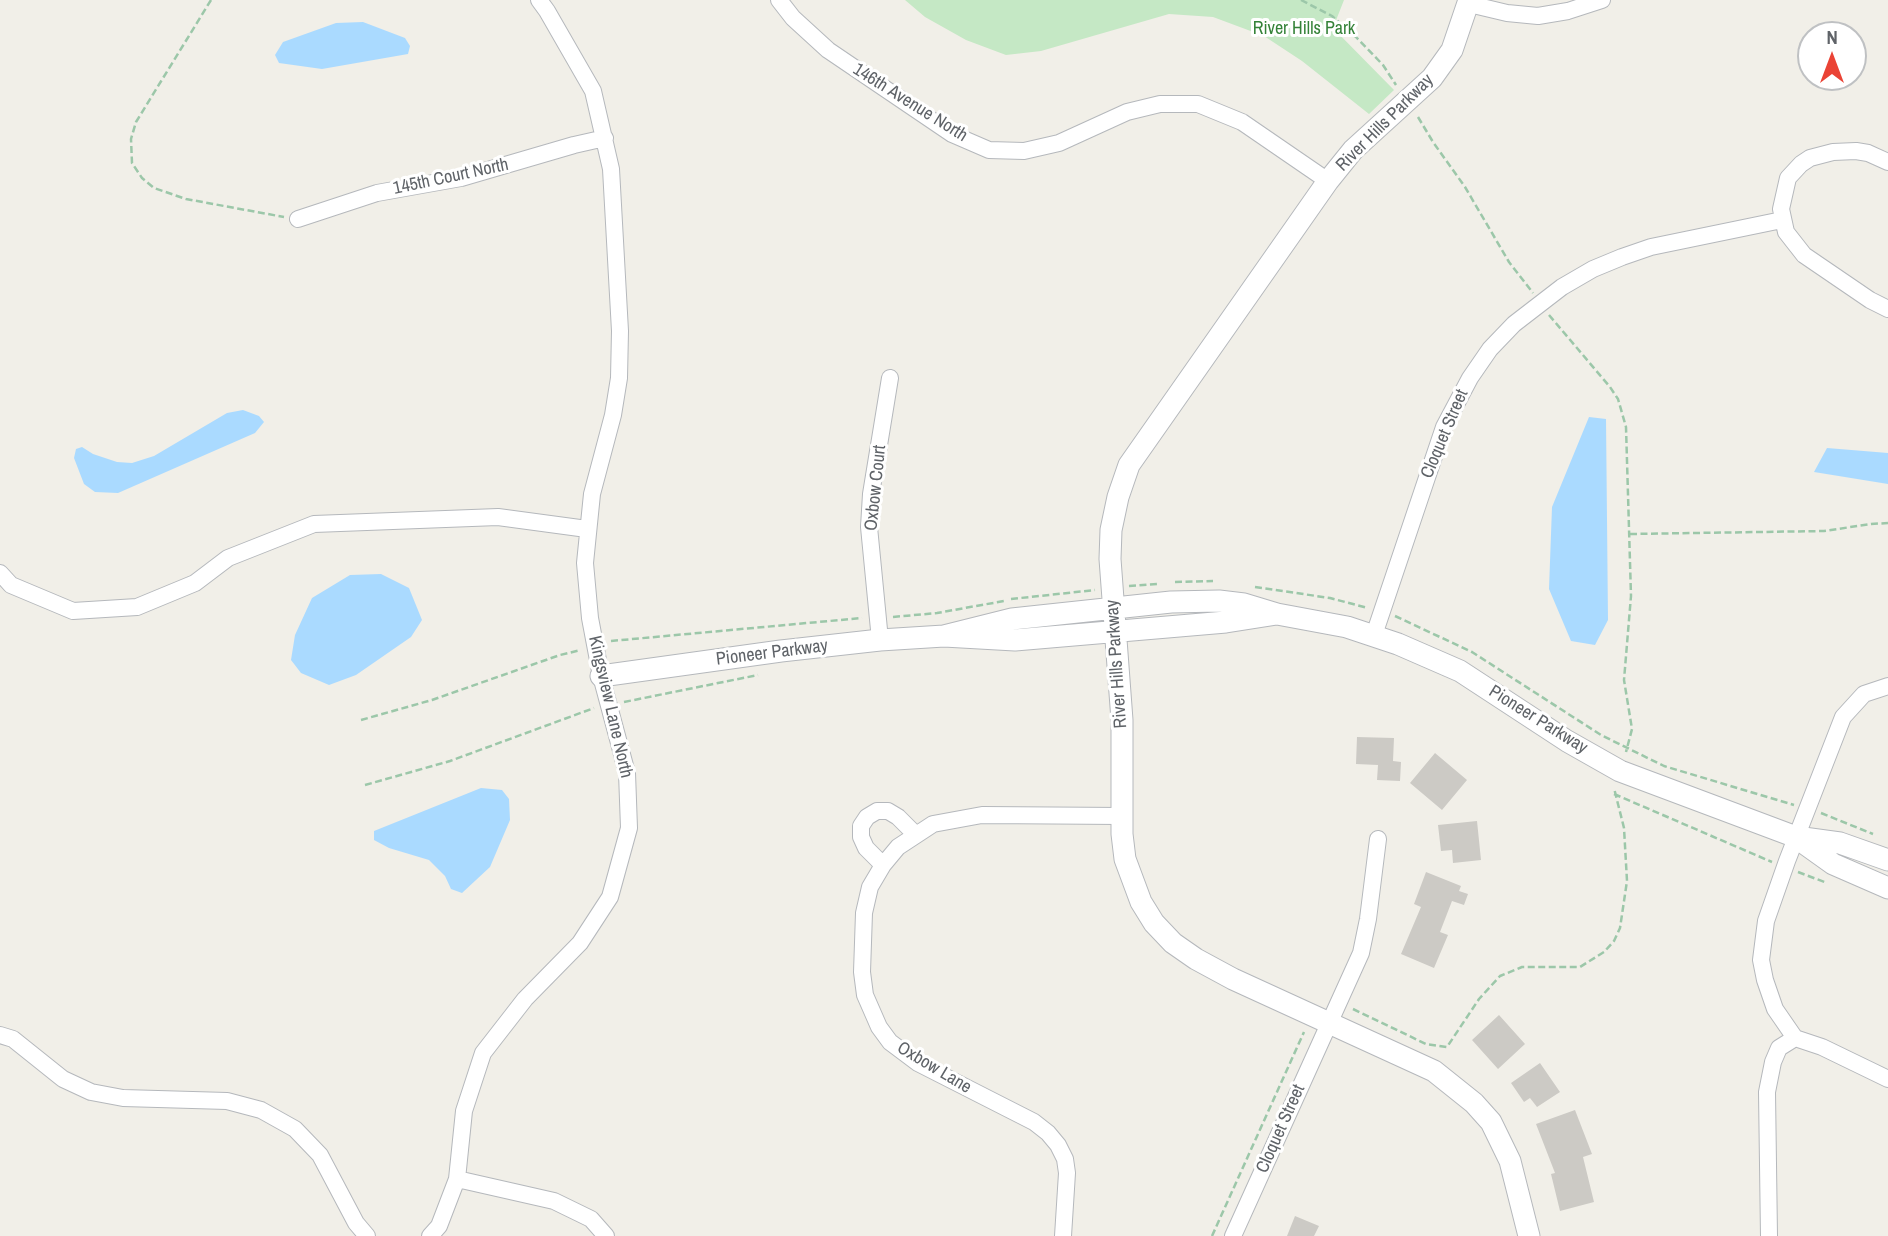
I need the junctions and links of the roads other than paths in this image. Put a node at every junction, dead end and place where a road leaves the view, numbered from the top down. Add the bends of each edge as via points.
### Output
1 (539, 0) edge
2 (779, 0) edge
3 (1602, 0) edge
4 (1469, 2) edge
5 (605, 138) junction
6 (1888, 162) edge
7 (1328, 181) junction
8 (298, 219) road end
9 (1782, 220) junction
10 (1888, 309) edge
11 (890, 378) dead end
12 (587, 529) junction
13 (0, 573) edge
14 (1114, 607) junction
15 (1277, 614) junction
16 (1116, 632) junction
17 (1374, 635) junction
18 (944, 636) junction
19 (880, 640) junction
20 (601, 676) junction
21 (1888, 686) edge
22 (1122, 816) junction
23 (915, 835) junction
24 (1796, 837) junction
25 (1378, 839) dead end
26 (1888, 860) edge
27 (883, 865) junction
28 (1888, 888) edge
29 (1329, 1021) junction
30 (0, 1035) edge
31 (1795, 1038) junction
32 (1888, 1079) edge
33 (457, 1179) junction
34 (366, 1236) edge
35 (430, 1236) edge
36 (606, 1236) edge
37 (1063, 1236) edge
38 (1233, 1236) edge
39 (1529, 1236) edge
40 (1769, 1236) edge

1 - 5 street, Kingsview Lane North via 593,91
2 - 7 street, 146th Avenue North via 828,50 952,134 989,150 1024,152 1059,143 1127,111 1160,104 1198,104 1242,122
3 - 4 street via 1538,16
4 - 7 street, River Hills Parkway via 1452,50 1432,78 1353,150
5 - 8 street, 145th Court North via 461,178 377,193
5 - 12 street, Kingsview Lane North via 611,169 619,378
6 - 9 street via 1856,151 1810,158 1788,178
7 - 14 street, River Hills Parkway via 1129,465 1111,530
9 - 10 street via 1804,255
9 - 17 street, Cloquet Street via 1622,257 1562,287 1514,324 1470,378 1444,427
11 - 19 street, Oxbow Court via 869,527
12 - 13 street via 498,517 314,524 228,558 195,583 136,607 73,611 11,585
12 - 20 street, Kingsview Lane North via 587,591
14 - 15 street, Pioneer Parkway via 1219,601
14 - 16 street, River Hills Parkway
14 - 18 street, Pioneer Parkway via 1012,618
15 - 16 street, Pioneer Parkway
15 - 17 street, Pioneer Parkway
16 - 18 street, Pioneer Parkway via 1015,640
16 - 22 street, River Hills Parkway
17 - 24 street, Pioneer Parkway via 1460,671 1620,771
18 - 19 street, Pioneer Parkway
19 - 20 street, Pioneer Parkway
20 - 33 street, Kingsview Lane North via 627,773 629,828 610,897 580,943 525,999 483,1052 464,1111
21 - 24 street via 1864,694 1843,717
22 - 23 street, Oxbow Lane via 982,815 933,824
22 - 29 street, River Hills Parkway via 1125,859 1132,881 1154,923 1173,943 1233,979
23 - 27 street, Oxbow Lane
23 - 27 street via 888,811 867,817 861,837
24 - 26 street, Pioneer Parkway via 1840,844
24 - 28 street, Pioneer Parkway via 1841,868
24 - 31 street via 1766,921 1760,960 1775,1009
25 - 29 street, Cloquet Street via 1365,941
27 - 37 street, Oxbow Lane via 870,887 864,913 862,972 872,1014 904,1054 1034,1122 1053,1139 1067,1173
29 - 38 street, Cloquet Street
29 - 39 street, River Hills Parkway via 1434,1071 1474,1103 1490,1122 1510,1161
30 - 34 street via 63,1079 91,1092 123,1098 227,1101 261,1110 295,1129 320,1155
31 - 32 street
31 - 40 street via 1779,1048 1767,1092
33 - 35 street, Kingsview Lane North via 439,1226
33 - 36 street via 554,1202 591,1219

